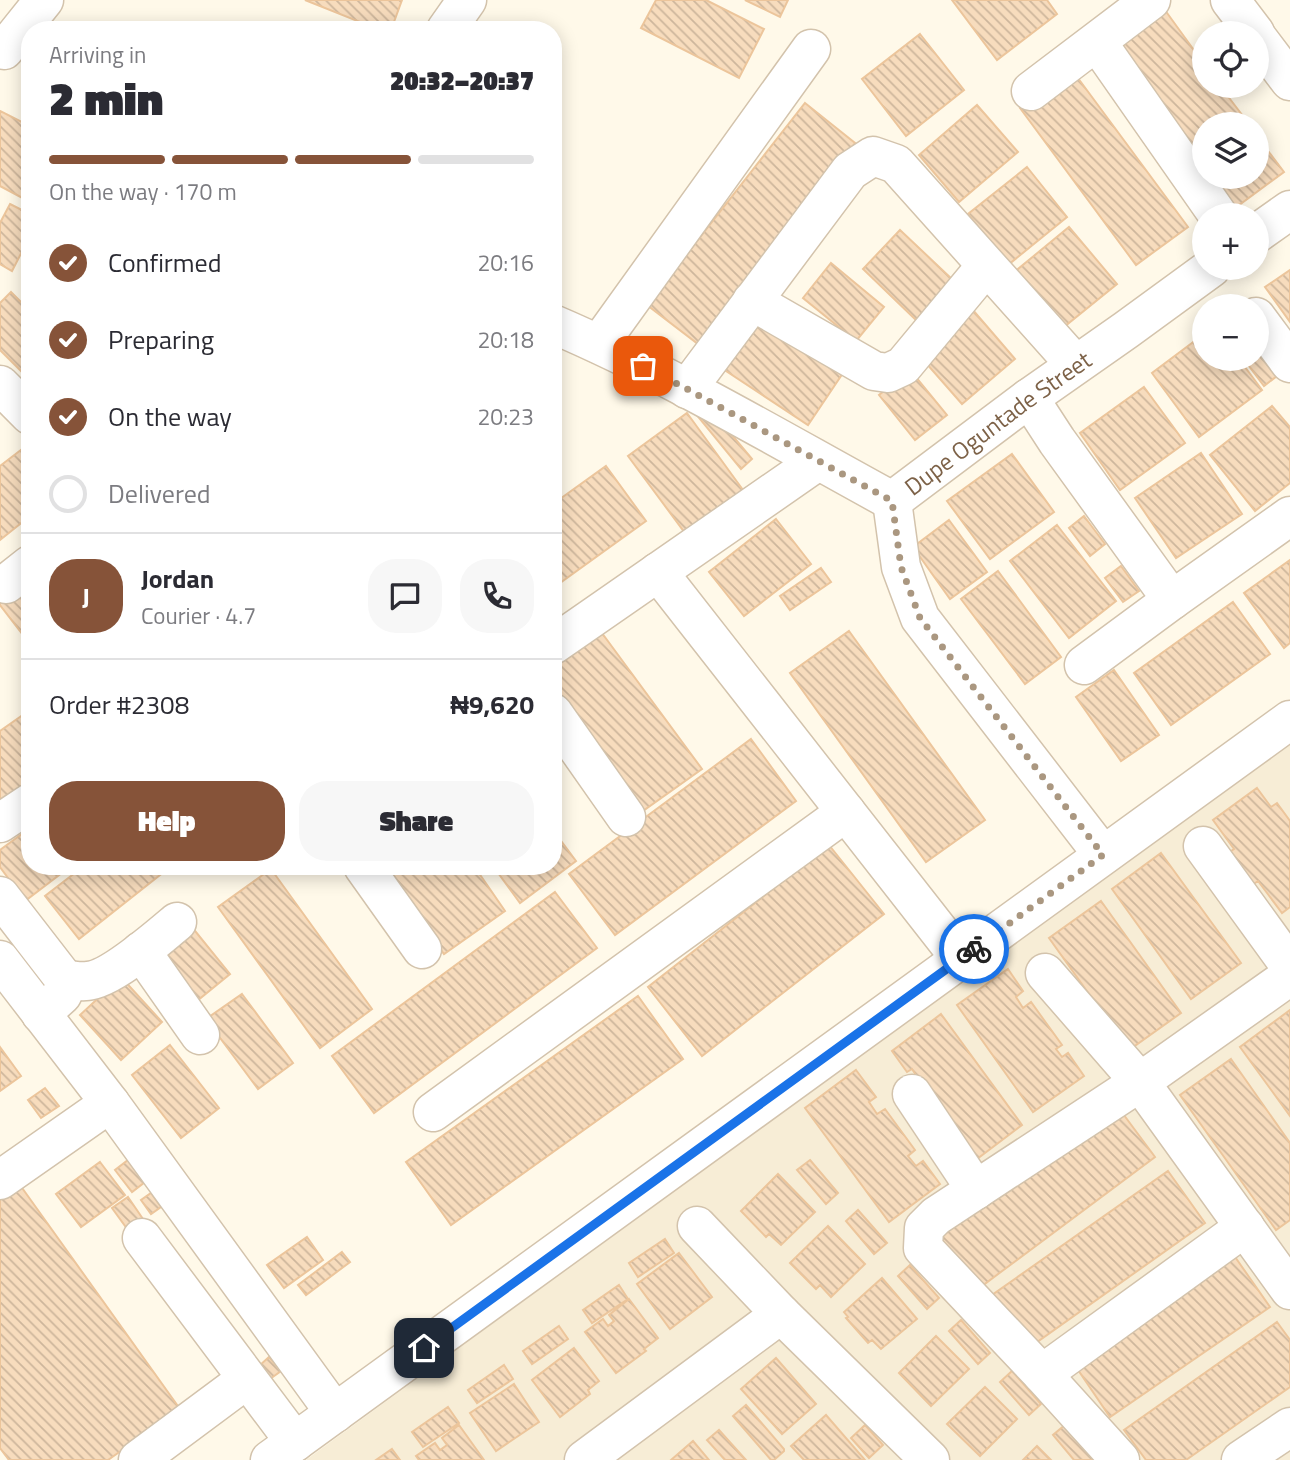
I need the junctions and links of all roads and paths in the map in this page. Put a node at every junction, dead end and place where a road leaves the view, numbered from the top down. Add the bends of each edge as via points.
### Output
1 (44, 0) edge
2 (467, 0) edge
3 (1151, 0) edge
4 (1230, 0) edge
5 (31, 21) edge
6 (452, 21) edge
7 (1246, 21) edge
8 (21, 38) edge
9 (1097, 42) junction
10 (811, 49) dead end
11 (1269, 52) edge
12 (11, 54) edge
13 (1290, 81) edge
14 (1031, 91) dead end
15 (1210, 203) edge
16 (1290, 211) edge
17 (1269, 225) edge
18 (986, 265) junction
19 (1195, 280) edge
20 (752, 301) junction
21 (562, 328) edge
22 (1269, 335) edge
23 (599, 344) junction
24 (1290, 363) edge
25 (1076, 364) junction
26 (0, 385) edge
27 (687, 389) junction
28 (1029, 398) junction
29 (21, 406) edge
30 (818, 461) junction
31 (892, 501) junction
32 (1290, 516) edge
33 (658, 572) junction
34 (1172, 600) junction
35 (562, 639) edge
36 (1084, 665) dead end
37 (1290, 720) edge
38 (562, 726) edge
39 (21, 809) edge
40 (846, 811) junction
41 (626, 817) dead end
42 (0, 823) edge
43 (1203, 846) dead end
44 (1103, 855) junction
45 (369, 875) edge
46 (0, 897) edge
47 (177, 922) dead end
48 (422, 949) dead end
49 (141, 951) junction
50 (961, 959) junction
51 (0, 960) edge
52 (1290, 966) edge
53 (1045, 973) dead end
54 (1290, 976) edge
55 (65, 979) junction
56 (41, 1014) junction
57 (200, 1035) dead end
58 (1140, 1082) junction
59 (912, 1094) dead end
60 (110, 1103) junction
61 (433, 1112) dead end
62 (0, 1180) edge
63 (976, 1190) junction
64 (697, 1226) dead end
65 (1245, 1227) junction
66 (142, 1238) dead end
67 (1290, 1290) edge
68 (781, 1314) junction
69 (1042, 1374) junction
70 (247, 1379) junction
71 (335, 1413) junction
72 (1290, 1427) edge
73 (282, 1451) edge
74 (138, 1460) edge
75 (584, 1460) edge
76 (930, 1460) edge
77 (1120, 1460) edge
78 (1241, 1460) edge

1 - 5 street
2 - 6 street
3 - 9 street
4 - 7 street
8 - 12 street
9 - 14 street
9 - 15 street
10 - 23 street
11 - 13 street
16 - 17 street
18 - 20 street via 903,366 888,373 874,371
18 - 20 street via 896,163 873,156 850,171
18 - 25 street
19 - 25 street, Dupe Oguntade Street
20 - 27 street
21 - 23 street, Dupe Oguntade Street
22 - 24 street
23 - 27 street, Dupe Oguntade Street
25 - 28 street, Dupe Oguntade Street
26 - 29 street
27 - 30 street, Dupe Oguntade Street
28 - 31 street, Dupe Oguntade Street
28 - 34 street
30 - 31 street, Dupe Oguntade Street
30 - 33 street
31 - 44 street via 901,567 920,618
32 - 34 street
33 - 35 street
33 - 40 street
34 - 36 street
37 - 44 street
38 - 41 street
39 - 42 street
40 - 50 street
40 - 61 street
43 - 52 street
44 - 50 street
45 - 48 street
46 - 55 street
47 - 49 street
49 - 55 street via 102,978
49 - 57 street
50 - 71 street
51 - 56 street
53 - 58 street
54 - 58 street
55 - 56 street via 62,995
56 - 60 street
58 - 63 street
58 - 65 street
59 - 63 street
60 - 62 street
60 - 71 street
63 - 69 street via 924,1228 923,1248
64 - 68 street
65 - 67 street
65 - 69 street
66 - 70 street
68 - 75 street
68 - 76 street
69 - 77 street
70 - 73 street
70 - 74 street
71 - 73 street
72 - 78 street

